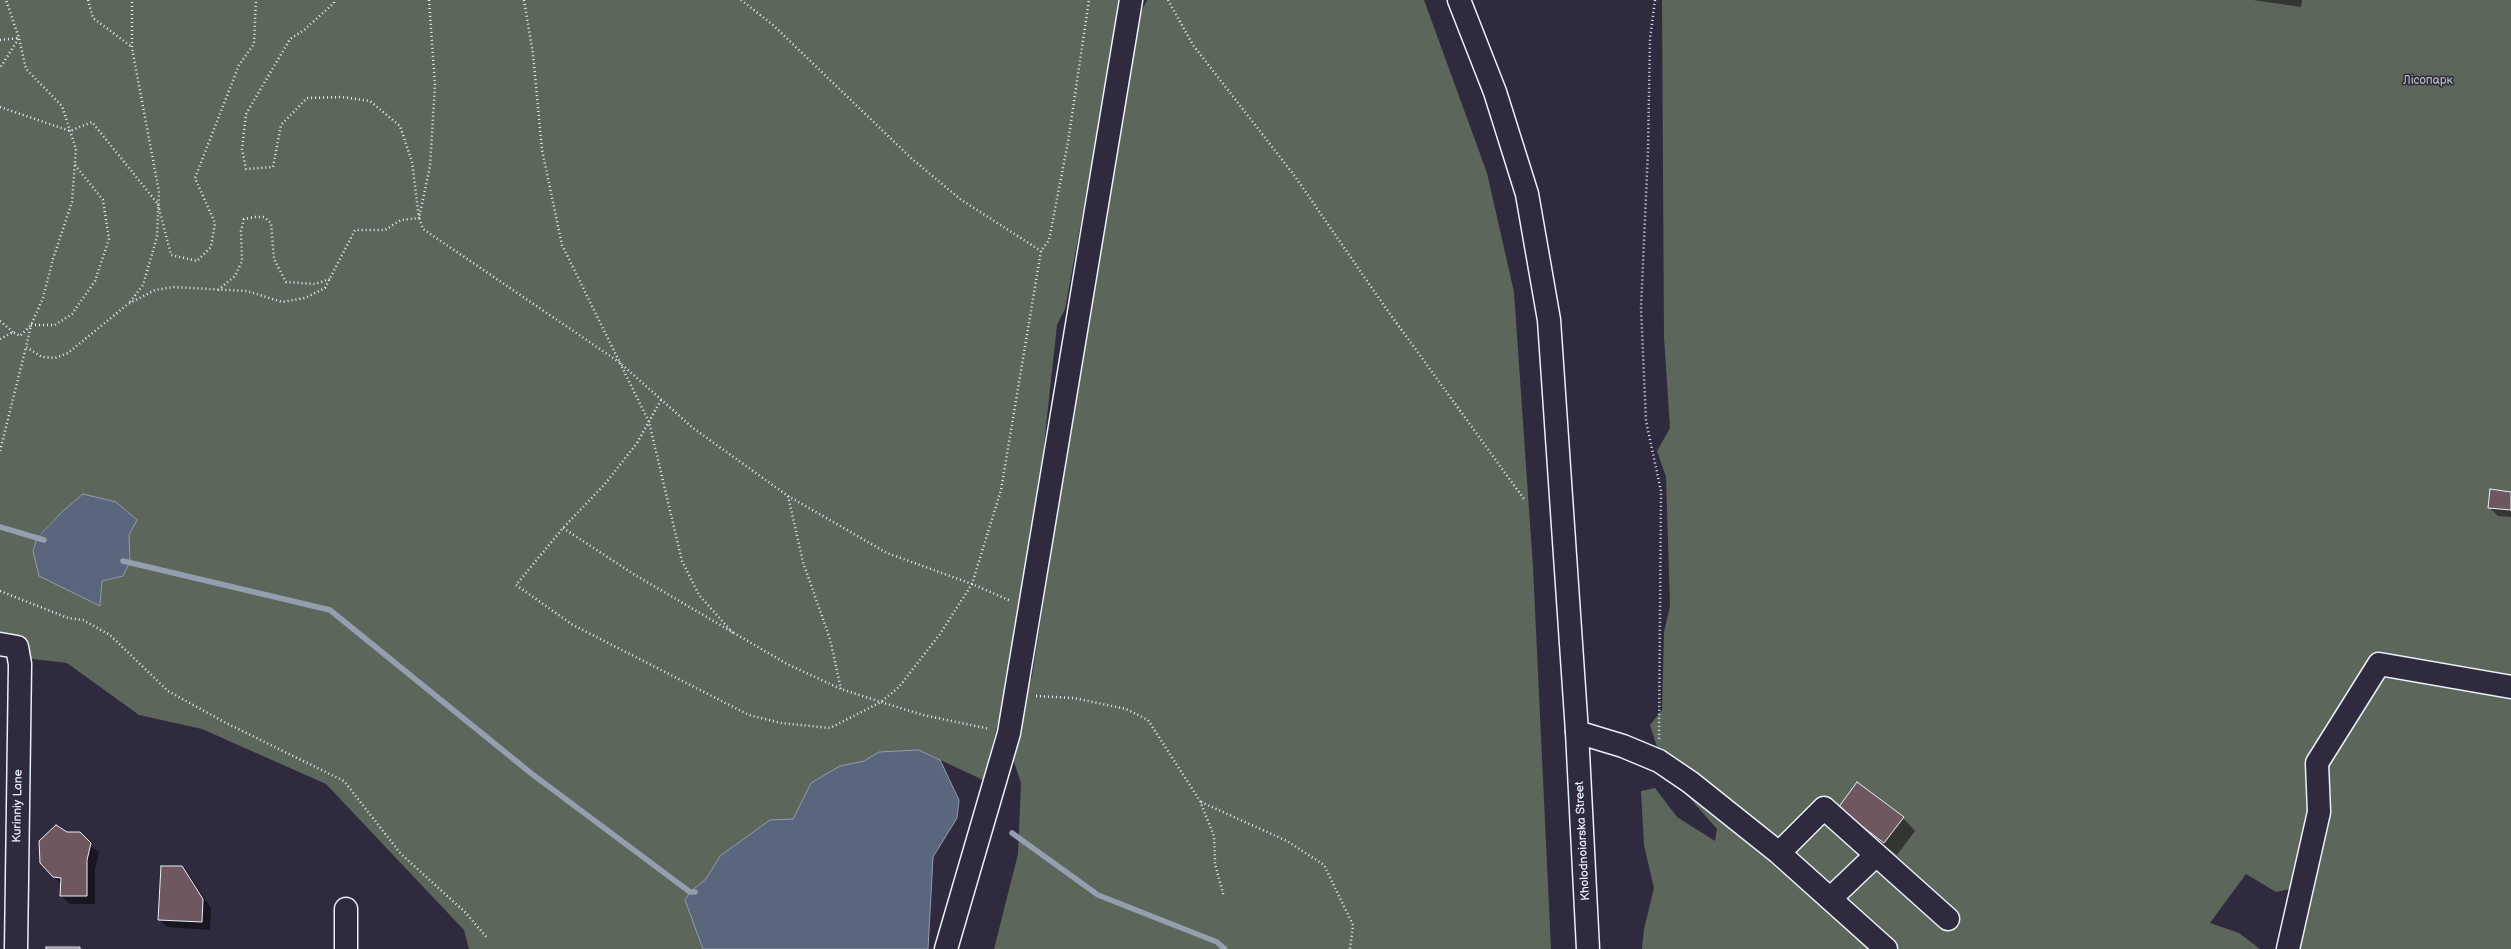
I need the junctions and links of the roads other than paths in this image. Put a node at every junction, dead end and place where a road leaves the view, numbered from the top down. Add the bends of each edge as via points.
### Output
1 (1131, 0) edge
2 (1458, 0) edge
3 (0, 644) edge
4 (2511, 687) edge
5 (1577, 732) junction
6 (1779, 853) junction
7 (1876, 855) junction
8 (1831, 898) junction
9 (346, 909) dead end
10 (1948, 919) dead end
11 (16, 949) edge
12 (346, 949) edge
13 (946, 949) edge
14 (1588, 949) edge
15 (1886, 949) edge
16 (2288, 949) edge

1 - 13 street via 1009,734
2 - 5 street, Kholodnoiarska Street via 1495,92 1527,194 1549,320
3 - 11 street, Kurinniy Lane via 17,647 20,664
4 - 16 street via 2379,664 2317,763 2319,812
5 - 6 street via 1623,746 1659,761 1726,809
5 - 14 street, Kholodnoiarska Street
6 - 7 street via 1824,808
6 - 8 street
7 - 8 street
7 - 10 street
8 - 15 street
9 - 12 street

